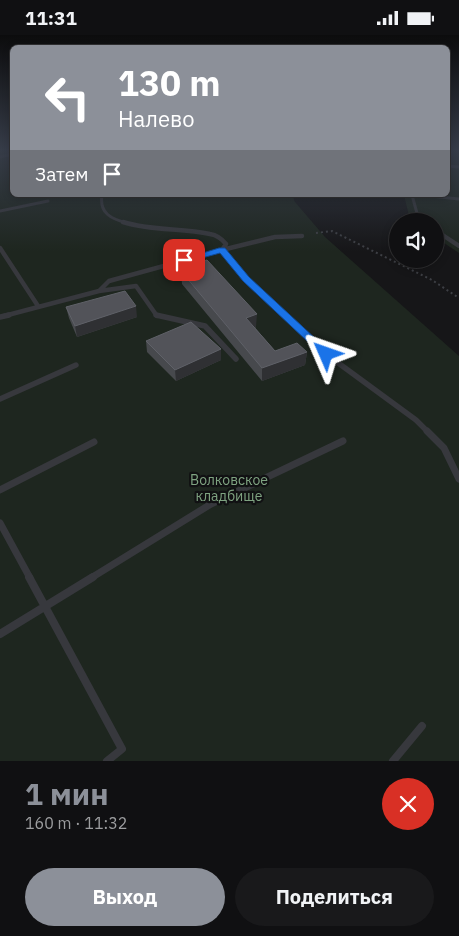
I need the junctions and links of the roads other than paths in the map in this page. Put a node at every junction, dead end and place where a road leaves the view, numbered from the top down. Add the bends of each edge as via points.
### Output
1 (101, 197) edge
2 (413, 197) edge
3 (440, 197) edge
4 (459, 199) edge
5 (48, 201) dead end
6 (0, 211) edge
7 (417, 213) edge
8 (302, 236) dead end
9 (445, 237) joint
10 (459, 239) edge
11 (459, 246) edge
12 (0, 248) edge
13 (222, 250) junction
14 (99, 291) junction
15 (38, 306) junction
16 (0, 317) edge
17 (236, 359) dead end
18 (76, 365) dead end
19 (0, 399) edge
20 (343, 441) dead end
21 (94, 442) dead end
22 (459, 479) edge
23 (0, 490) edge
24 (0, 523) edge
25 (45, 607) junction
26 (0, 634) edge
27 (422, 726) dead end
28 (107, 761) edge
29 (393, 761) edge

1 - 13 lane via 107,215 127,223 211,234 226,244
2 - 7 lane
3 - 4 lane
5 - 6 lane
8 - 13 lane via 275,237
9 - 10 lane
9 - 11 lane
12 - 15 lane
13 - 14 lane via 109,281
13 - 22 lane via 246,279 326,354 416,420 444,447
14 - 15 lane
14 - 17 lane via 136,286 157,316 205,326
15 - 16 lane
18 - 19 lane
20 - 25 lane via 211,504
21 - 23 lane
24 - 25 lane
25 - 26 lane
25 - 28 lane via 122,749
27 - 29 lane

